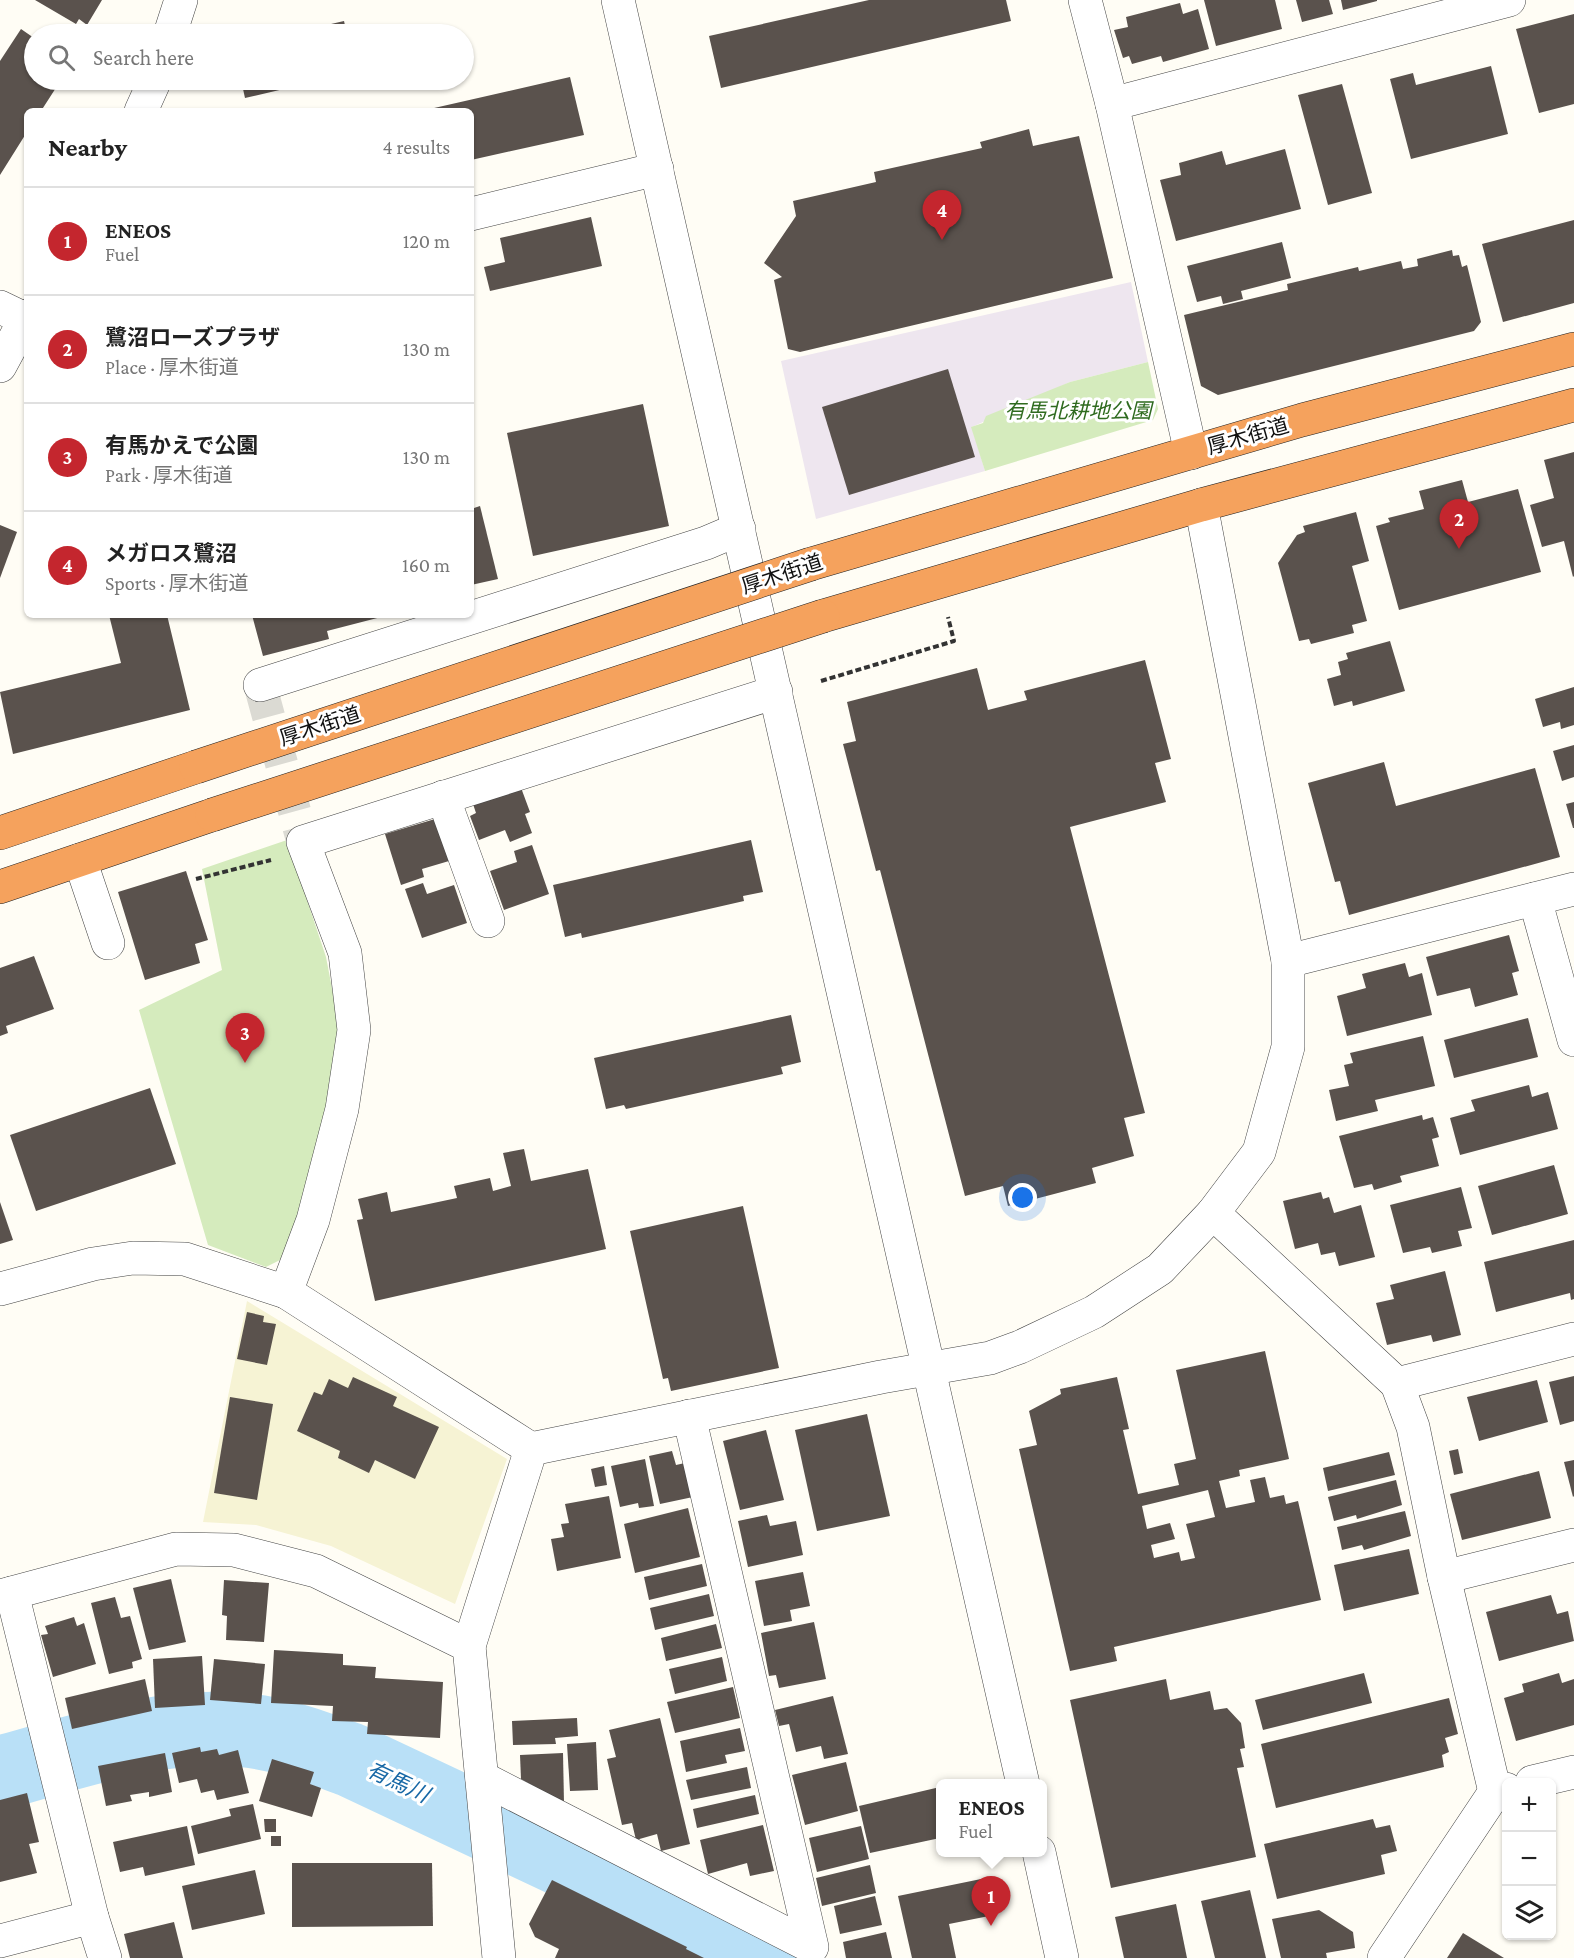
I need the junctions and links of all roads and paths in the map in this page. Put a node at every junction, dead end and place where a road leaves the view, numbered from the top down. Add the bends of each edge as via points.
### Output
1 (181, 0) edge
2 (618, 0) edge
3 (1509, 0) edge
4 (1094, 2) edge
5 (173, 24) edge
6 (150, 90) edge
7 (1112, 104) junction
8 (142, 108) edge
9 (657, 169) junction
10 (474, 213) edge
11 (20, 316) edge
12 (1574, 350) edge
13 (0, 366) edge
14 (1574, 405) edge
15 (1191, 453) junction
16 (1201, 506) junction
17 (739, 529) junction
18 (946, 610) dead end
19 (474, 617) edge
20 (471, 618) edge
21 (820, 681) dead end
22 (260, 685) dead end
23 (776, 692) junction
24 (443, 797) junction
25 (0, 833) edge
26 (306, 851) junction
27 (80, 860) junction
28 (196, 879) dead end
29 (0, 886) edge
30 (1574, 889) edge
31 (1535, 899) junction
32 (489, 921) dead end
33 (108, 943) dead end
34 (1288, 961) junction
35 (1574, 1040) edge
36 (1213, 1213) junction
37 (0, 1289) edge
38 (286, 1292) junction
39 (1574, 1339) edge
40 (929, 1369) junction
41 (1397, 1384) junction
42 (689, 1416) junction
43 (531, 1449) junction
44 (1574, 1545) edge
45 (1444, 1577) junction
46 (6, 1594) edge
47 (469, 1646) junction
48 (1574, 1772) edge
49 (1549, 1778) edge
50 (482, 1779) junction
51 (1022, 1779) edge
52 (1501, 1790) edge
53 (1040, 1857) edge
54 (92, 1917) junction
55 (0, 1941) edge
56 (105, 1958) edge
57 (499, 1958) edge
58 (1062, 1958) edge
59 (1384, 1958) edge

1 - 5 street
2 - 9 street
3 - 7 street
4 - 7 street
6 - 8 street
7 - 15 street
9 - 10 street
9 - 17 street
11 - 13 street
12 - 15 highway, 厚木街道 via 1302,420
14 - 16 highway
15 - 25 highway, 厚木街道, bridge via 811,564
16 - 27 highway, bridge via 823,616
16 - 34 street
17 - 19 street
17 - 23 street
18 - 21 path via 954,641
20 - 22 street
23 - 24 street
23 - 40 street
24 - 26 street via 303,842
24 - 32 street
26 - 28 path
26 - 38 street via 345,953 354,1030 342,1109 313,1220
27 - 29 highway
27 - 33 street
30 - 31 street
31 - 34 street
31 - 35 street
34 - 36 street via 1288,1047 1259,1152
36 - 40 street via 1160,1269 1094,1312 990,1358
36 - 41 street
37 - 38 street via 93,1264 133,1258 185,1260
38 - 43 street
39 - 41 street
40 - 42 street
40 - 51 street
41 - 45 street via 1413,1427
42 - 43 street
42 - 50 street via 812,1947
43 - 47 street
44 - 45 street
45 - 52 street
46 - 47 street via 176,1549 234,1550 316,1570
46 - 54 street
47 - 50 street
48 - 49 street
50 - 57 street
52 - 59 street
53 - 58 street
54 - 55 street
54 - 56 street

